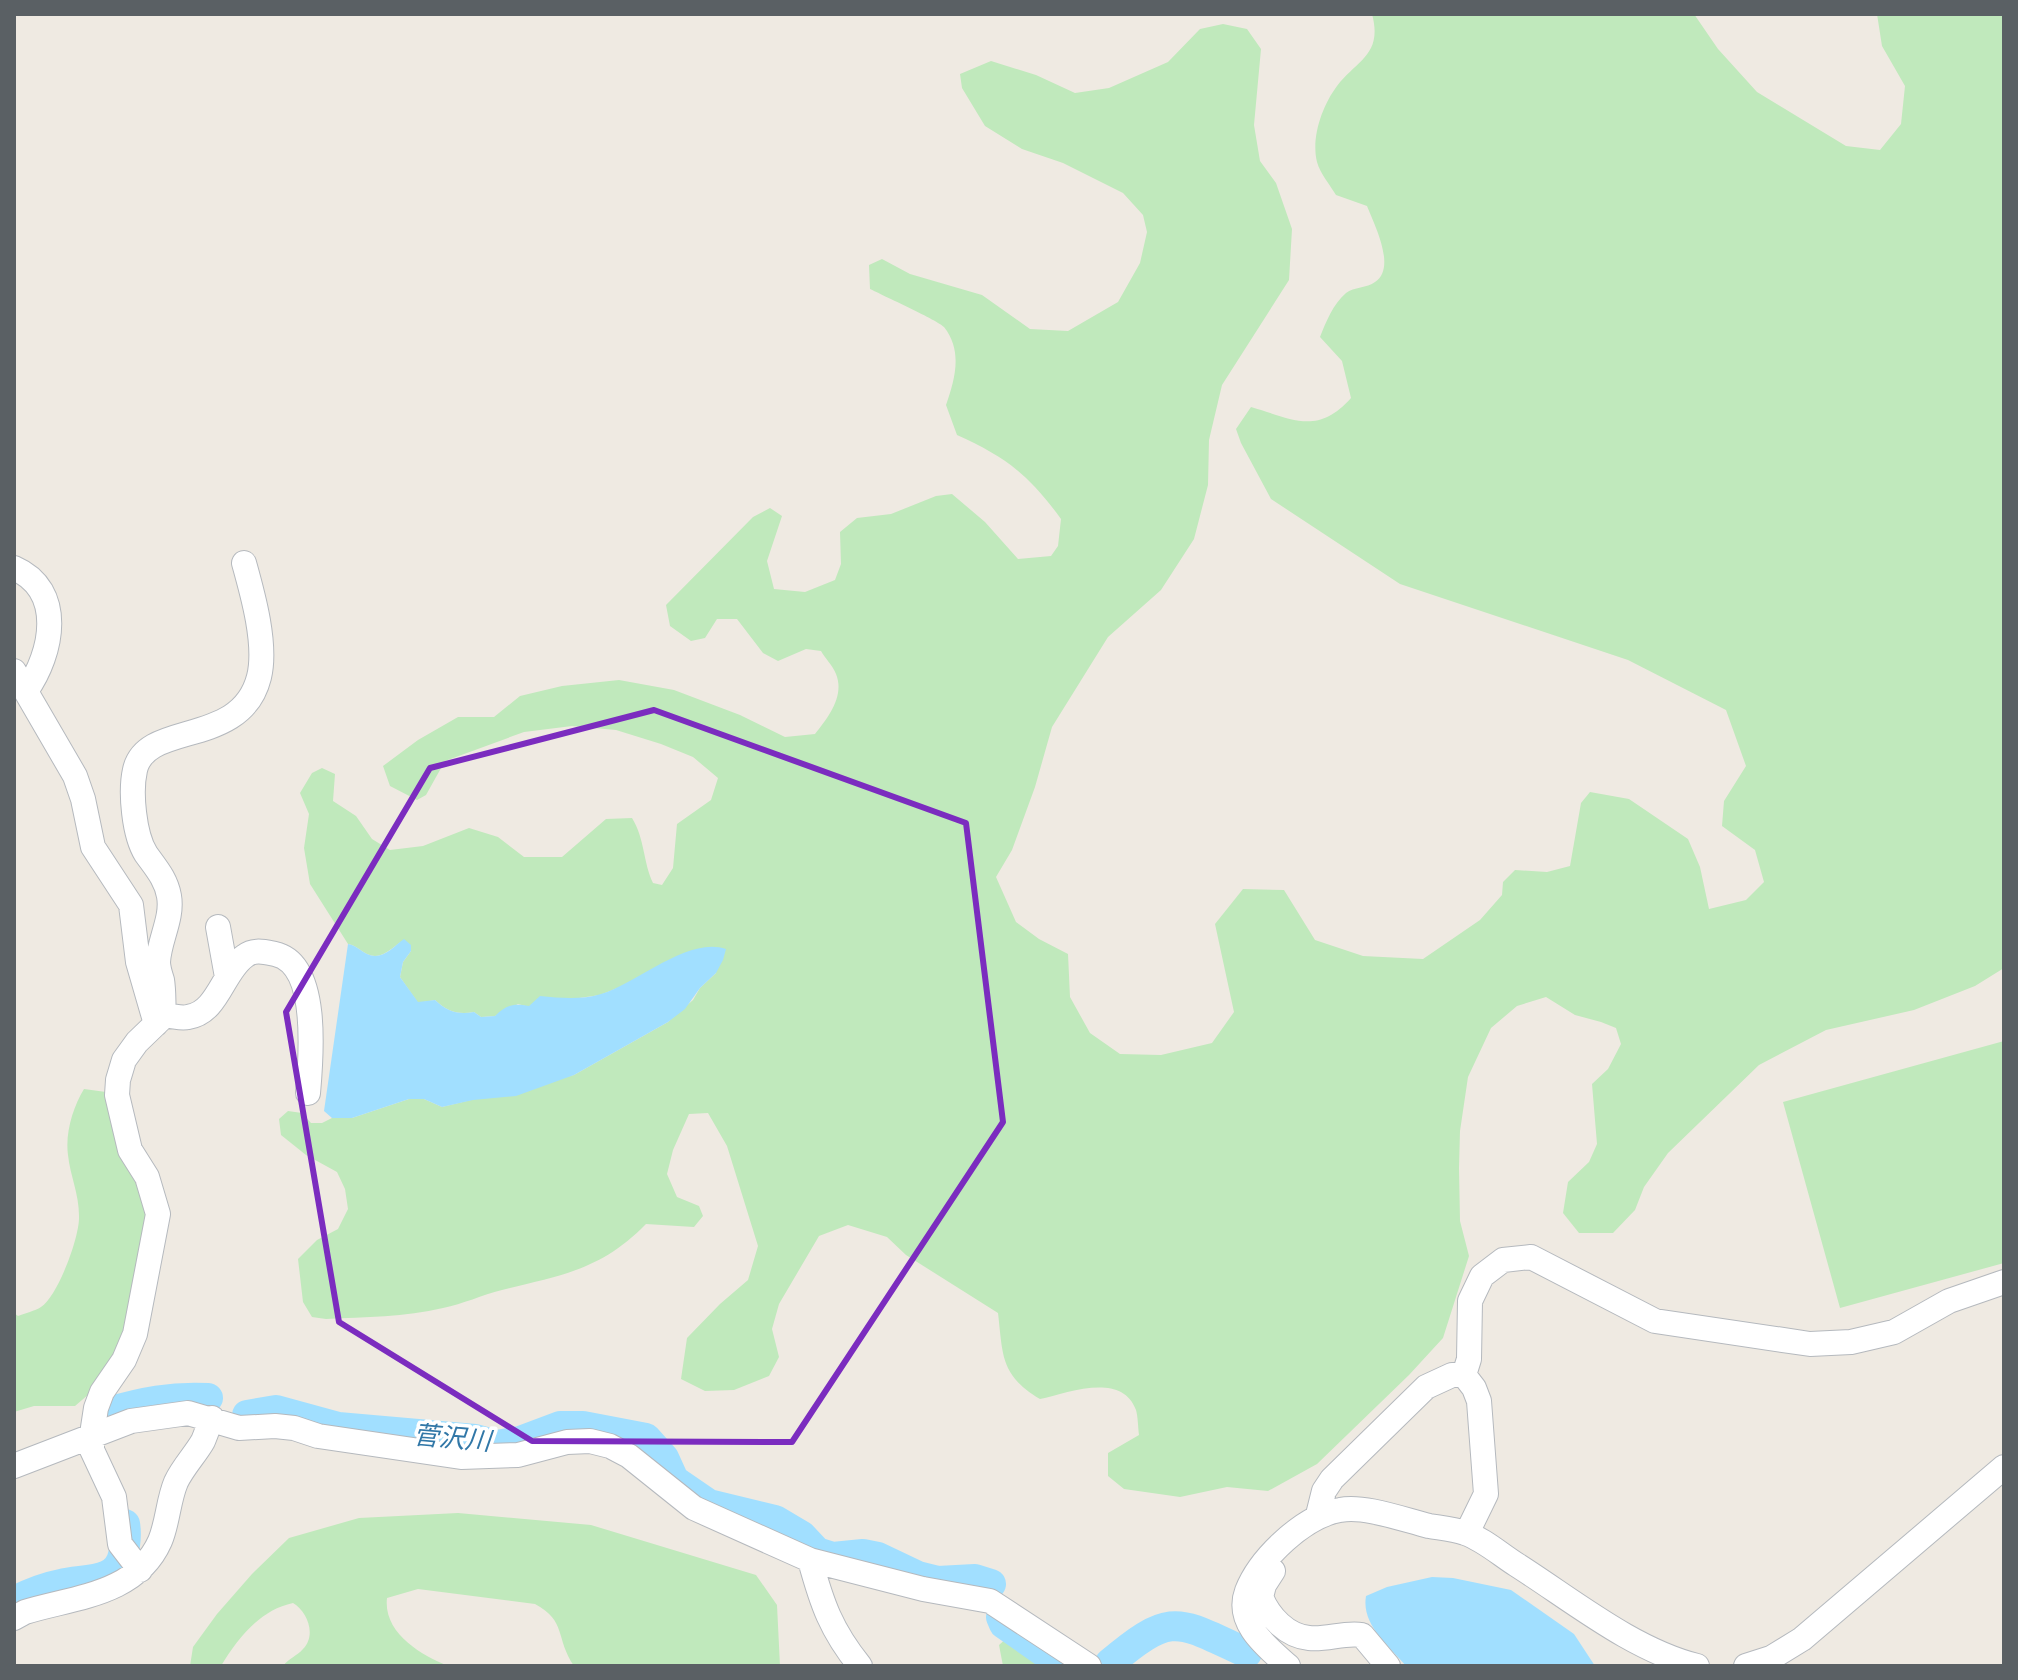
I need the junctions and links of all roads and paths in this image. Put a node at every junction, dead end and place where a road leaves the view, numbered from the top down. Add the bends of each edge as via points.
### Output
1 (244, 563) dead end
2 (14, 568) edge
3 (20, 681) edge
4 (218, 927) dead end
5 (227, 977) junction
6 (160, 1020) junction
7 (308, 1093) dead end
8 (2004, 1282) edge
9 (1464, 1375) junction
10 (212, 1418) junction
11 (92, 1434) junction
12 (14, 1466) edge
13 (2004, 1467) edge
14 (1318, 1515) junction
15 (1467, 1533) junction
16 (1284, 1540) junction
17 (130, 1557) junction
18 (810, 1560) junction
19 (14, 1618) edge
20 (860, 1666) edge
21 (1089, 1666) edge
22 (1288, 1666) edge
23 (1388, 1666) edge
24 (1697, 1666) edge
25 (1746, 1666) edge

1 - 6 street via 260,646 253,691 240,711 217,726 146,751 134,773 139,836 166,882 170,900 158,965
2 - 3 street via 34,579 48,606 46,651 39,672
3 - 6 street via 75,776 93,847 131,905 138,962
4 - 5 street
5 - 6 street via 212,1003 200,1012
5 - 7 street via 253,952 291,962 301,977 310,1019
6 - 11 street via 124,1060 118,1080 130,1150 147,1177 158,1214 135,1334 102,1392
8 - 9 street via 1949,1301 1894,1332 1810,1344 1655,1321 1531,1257 1503,1260 1482,1276 1470,1301
9 - 14 street via 1426,1387 1332,1479
9 - 15 street via 1479,1401 1486,1494
10 - 11 street via 164,1415
10 - 17 street via 177,1479 150,1558
10 - 18 street via 239,1428 294,1428 461,1457 518,1455 590,1441 629,1456 694,1508
11 - 12 street
11 - 17 street via 92,1450 114,1497
13 - 25 street via 1802,1639
14 - 15 street via 1343,1509
14 - 16 street
15 - 24 street via 1643,1646
16 - 22 street via 1251,1582 1244,1601 1254,1634
16 - 23 street via 1283,1558 1261,1597 1274,1620 1308,1638 1362,1635
17 - 19 street via 123,1583
18 - 20 street via 839,1639
18 - 21 street via 990,1601

